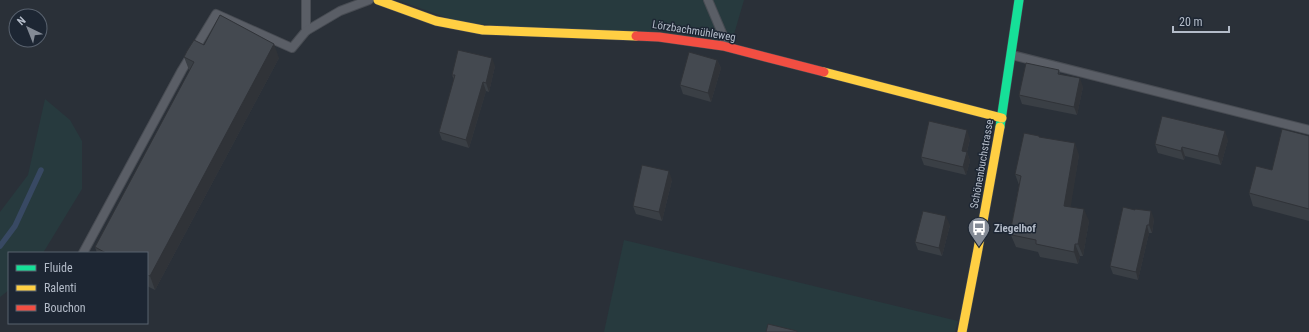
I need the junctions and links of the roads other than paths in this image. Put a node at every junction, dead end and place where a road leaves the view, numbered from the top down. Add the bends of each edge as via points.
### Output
1 (306, 0) edge
2 (369, 0) edge
3 (378, 0) edge
4 (708, 0) edge
5 (1018, 0) edge
6 (306, 31) junction
7 (723, 46) junction
8 (1011, 55) junction
9 (1002, 118) junction
10 (1309, 130) edge
11 (84, 252) edge
12 (962, 332) edge

1 - 6 lane
2 - 6 lane via 340,11
3 - 7 street, Lörzbachmühleweg via 436,21 483,30 659,37
4 - 7 lane via 725,40
5 - 8 street, Schönenbuchstrasse
6 - 11 lane via 292,48 216,14 182,70
7 - 9 street, Lörzbachmühleweg
8 - 9 street, Schönenbuchstrasse
8 - 10 lane
9 - 12 street, Schönenbuchstrasse

